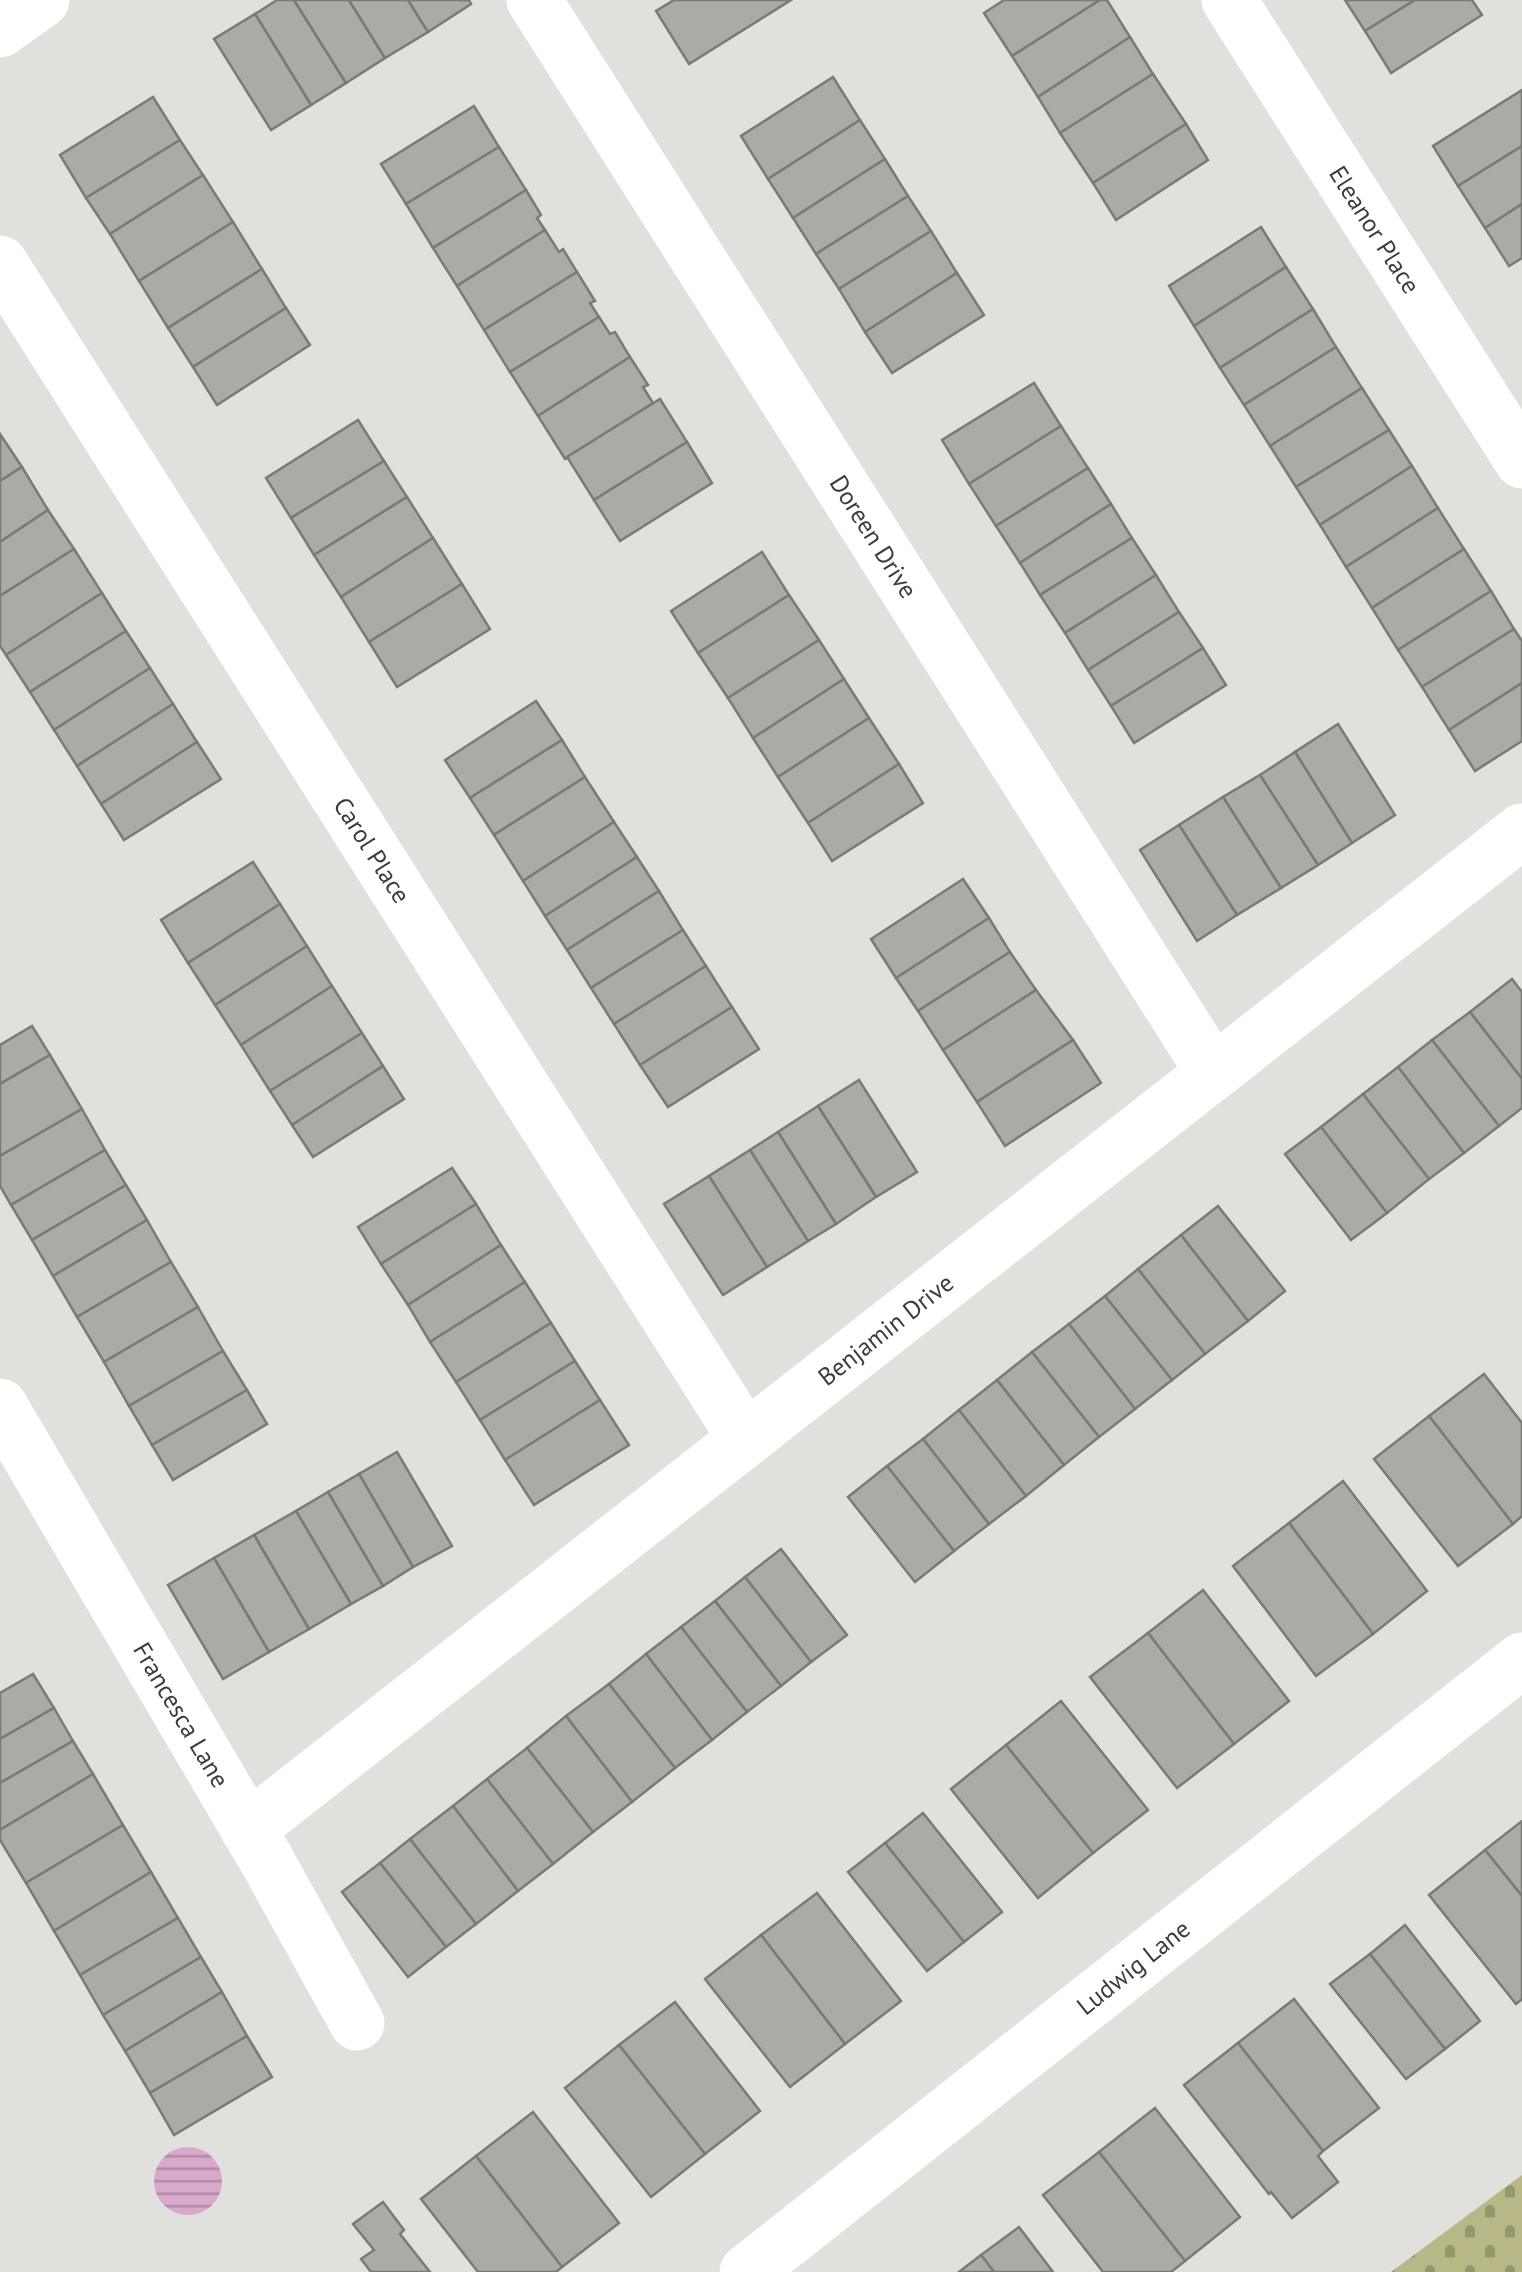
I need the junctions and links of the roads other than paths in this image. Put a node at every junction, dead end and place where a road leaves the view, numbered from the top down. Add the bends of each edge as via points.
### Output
1 (42, 0) edge
2 (534, 0) edge
3 (1229, 0) edge
4 (0, 30) edge
5 (0, 263) edge
6 (1522, 461) edge
7 (1522, 831) edge
8 (1213, 1072) junction
9 (0, 1406) edge
10 (744, 1438) junction
11 (1522, 1660) edge
12 (248, 1828) junction
13 (357, 2023) dead end
14 (746, 2272) edge

1 - 4 street
2 - 8 street, Doreen Drive
3 - 6 street, Eleanor Place
5 - 10 street, Carol Place
7 - 8 street, Benjamin Drive
8 - 10 street, Benjamin Drive
9 - 12 street, Francesca Lane
10 - 12 street, Benjamin Drive
11 - 14 street, Ludwig Lane
12 - 13 street, Francesca Lane

